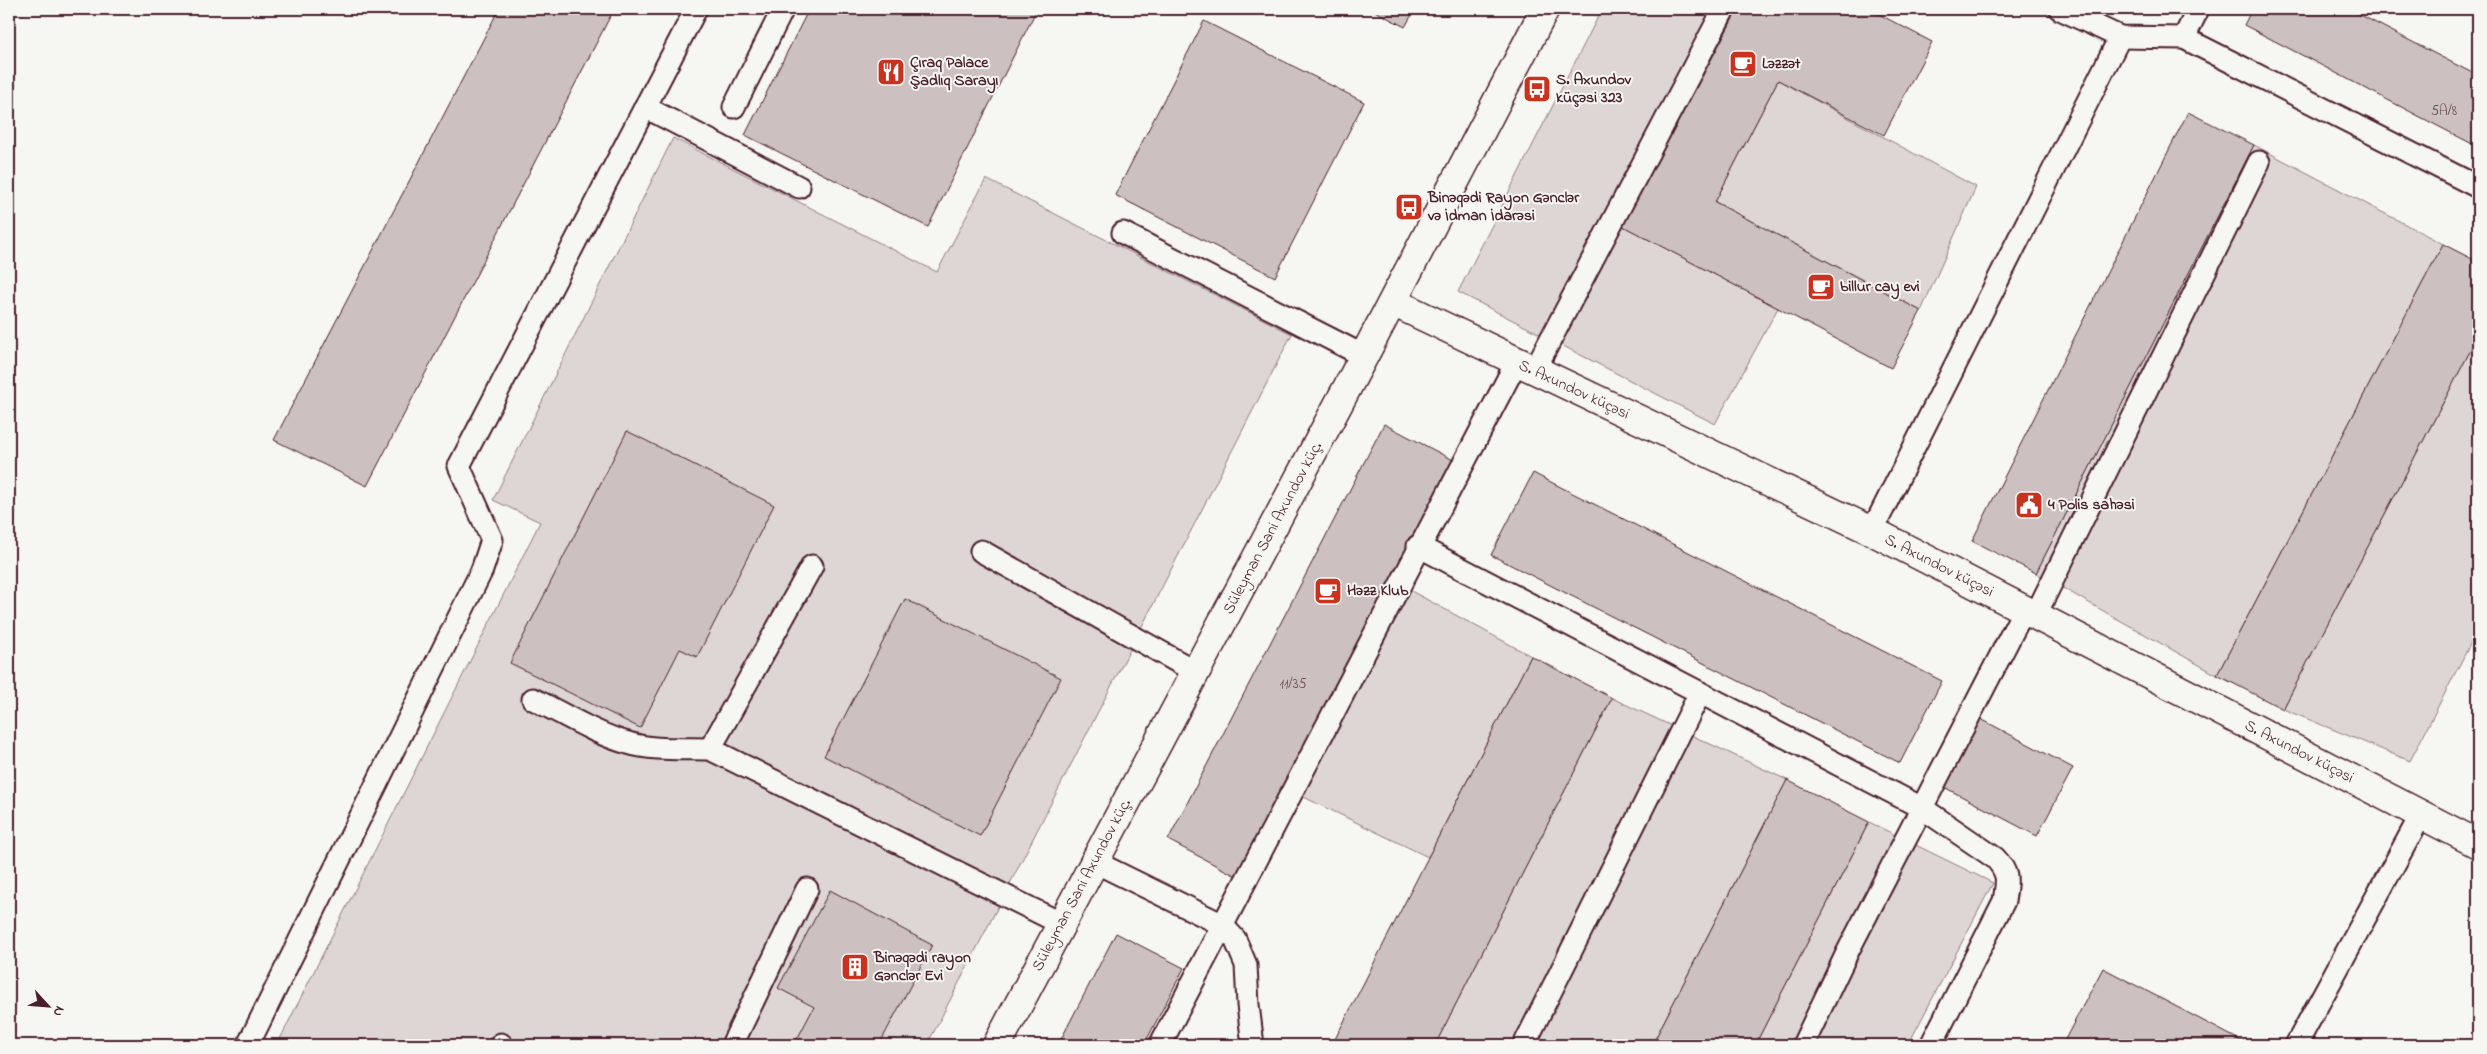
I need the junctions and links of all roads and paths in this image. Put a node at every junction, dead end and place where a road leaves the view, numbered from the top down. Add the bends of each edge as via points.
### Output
1 (696, 9) edge
2 (783, 9) edge
3 (1545, 9) edge
4 (1724, 9) edge
5 (2060, 9) edge
6 (2198, 9) edge
7 (2120, 37) junction
8 (2184, 38) junction
9 (645, 107) junction
10 (734, 107) dead end
11 (2259, 162) dead end
12 (799, 187) dead end
13 (2478, 187) edge
14 (1123, 233) dead end
15 (1393, 302) junction
16 (1364, 356) junction
17 (1525, 367) junction
18 (1872, 531) junction
19 (1418, 546) junction
20 (981, 551) dead end
21 (812, 566) dead end
22 (2030, 613) junction
23 (1196, 672) junction
24 (1700, 693) junction
25 (533, 699) dead end
26 (710, 749) junction
27 (1922, 808) junction
28 (2421, 815) junction
29 (2478, 844) edge
30 (1095, 862) junction
31 (807, 889) dead end
32 (1062, 924) junction
33 (1221, 924) junction
34 (248, 1045) edge
35 (732, 1045) edge
36 (996, 1045) edge
37 (1160, 1045) edge
38 (1254, 1045) edge
39 (1524, 1045) edge
40 (1803, 1045) edge
41 (1931, 1045) edge
42 (2296, 1045) edge

1 - 9 lane
2 - 10 lane
3 - 15 street, Süleyman Sani Axundov küç.
4 - 17 lane
5 - 7 lane
6 - 8 lane
7 - 8 lane
7 - 18 lane
8 - 13 lane
9 - 12 lane
9 - 34 lane via 459,466 492,540 482,570
11 - 22 lane
14 - 16 lane
15 - 16 street, Süleyman Sani Axundov küç.
15 - 17 street, S. Axundov küçəsi
16 - 23 street, Süleyman Sani Axundov küç.
17 - 18 street, S. Axundov küçəsi
17 - 19 lane
18 - 22 street, S. Axundov küçəsi
19 - 24 lane
19 - 33 lane
20 - 23 lane
21 - 26 lane
22 - 27 lane
22 - 28 street, S. Axundov küçəsi
23 - 30 street, Süleyman Sani Axundov küç.
24 - 27 lane
24 - 39 lane
25 - 26 lane via 629,744
26 - 32 lane
27 - 40 lane
27 - 41 lane via 1995,858 2004,868 2008,881 2004,901
28 - 29 street, S. Axundov küçəsi
28 - 42 lane
30 - 32 street, Süleyman Sani Axundov küç.
30 - 33 lane
31 - 35 lane
32 - 36 street, Süleyman Sani Axundov küç.
33 - 37 lane
33 - 38 lane via 1235,939 1246,965

